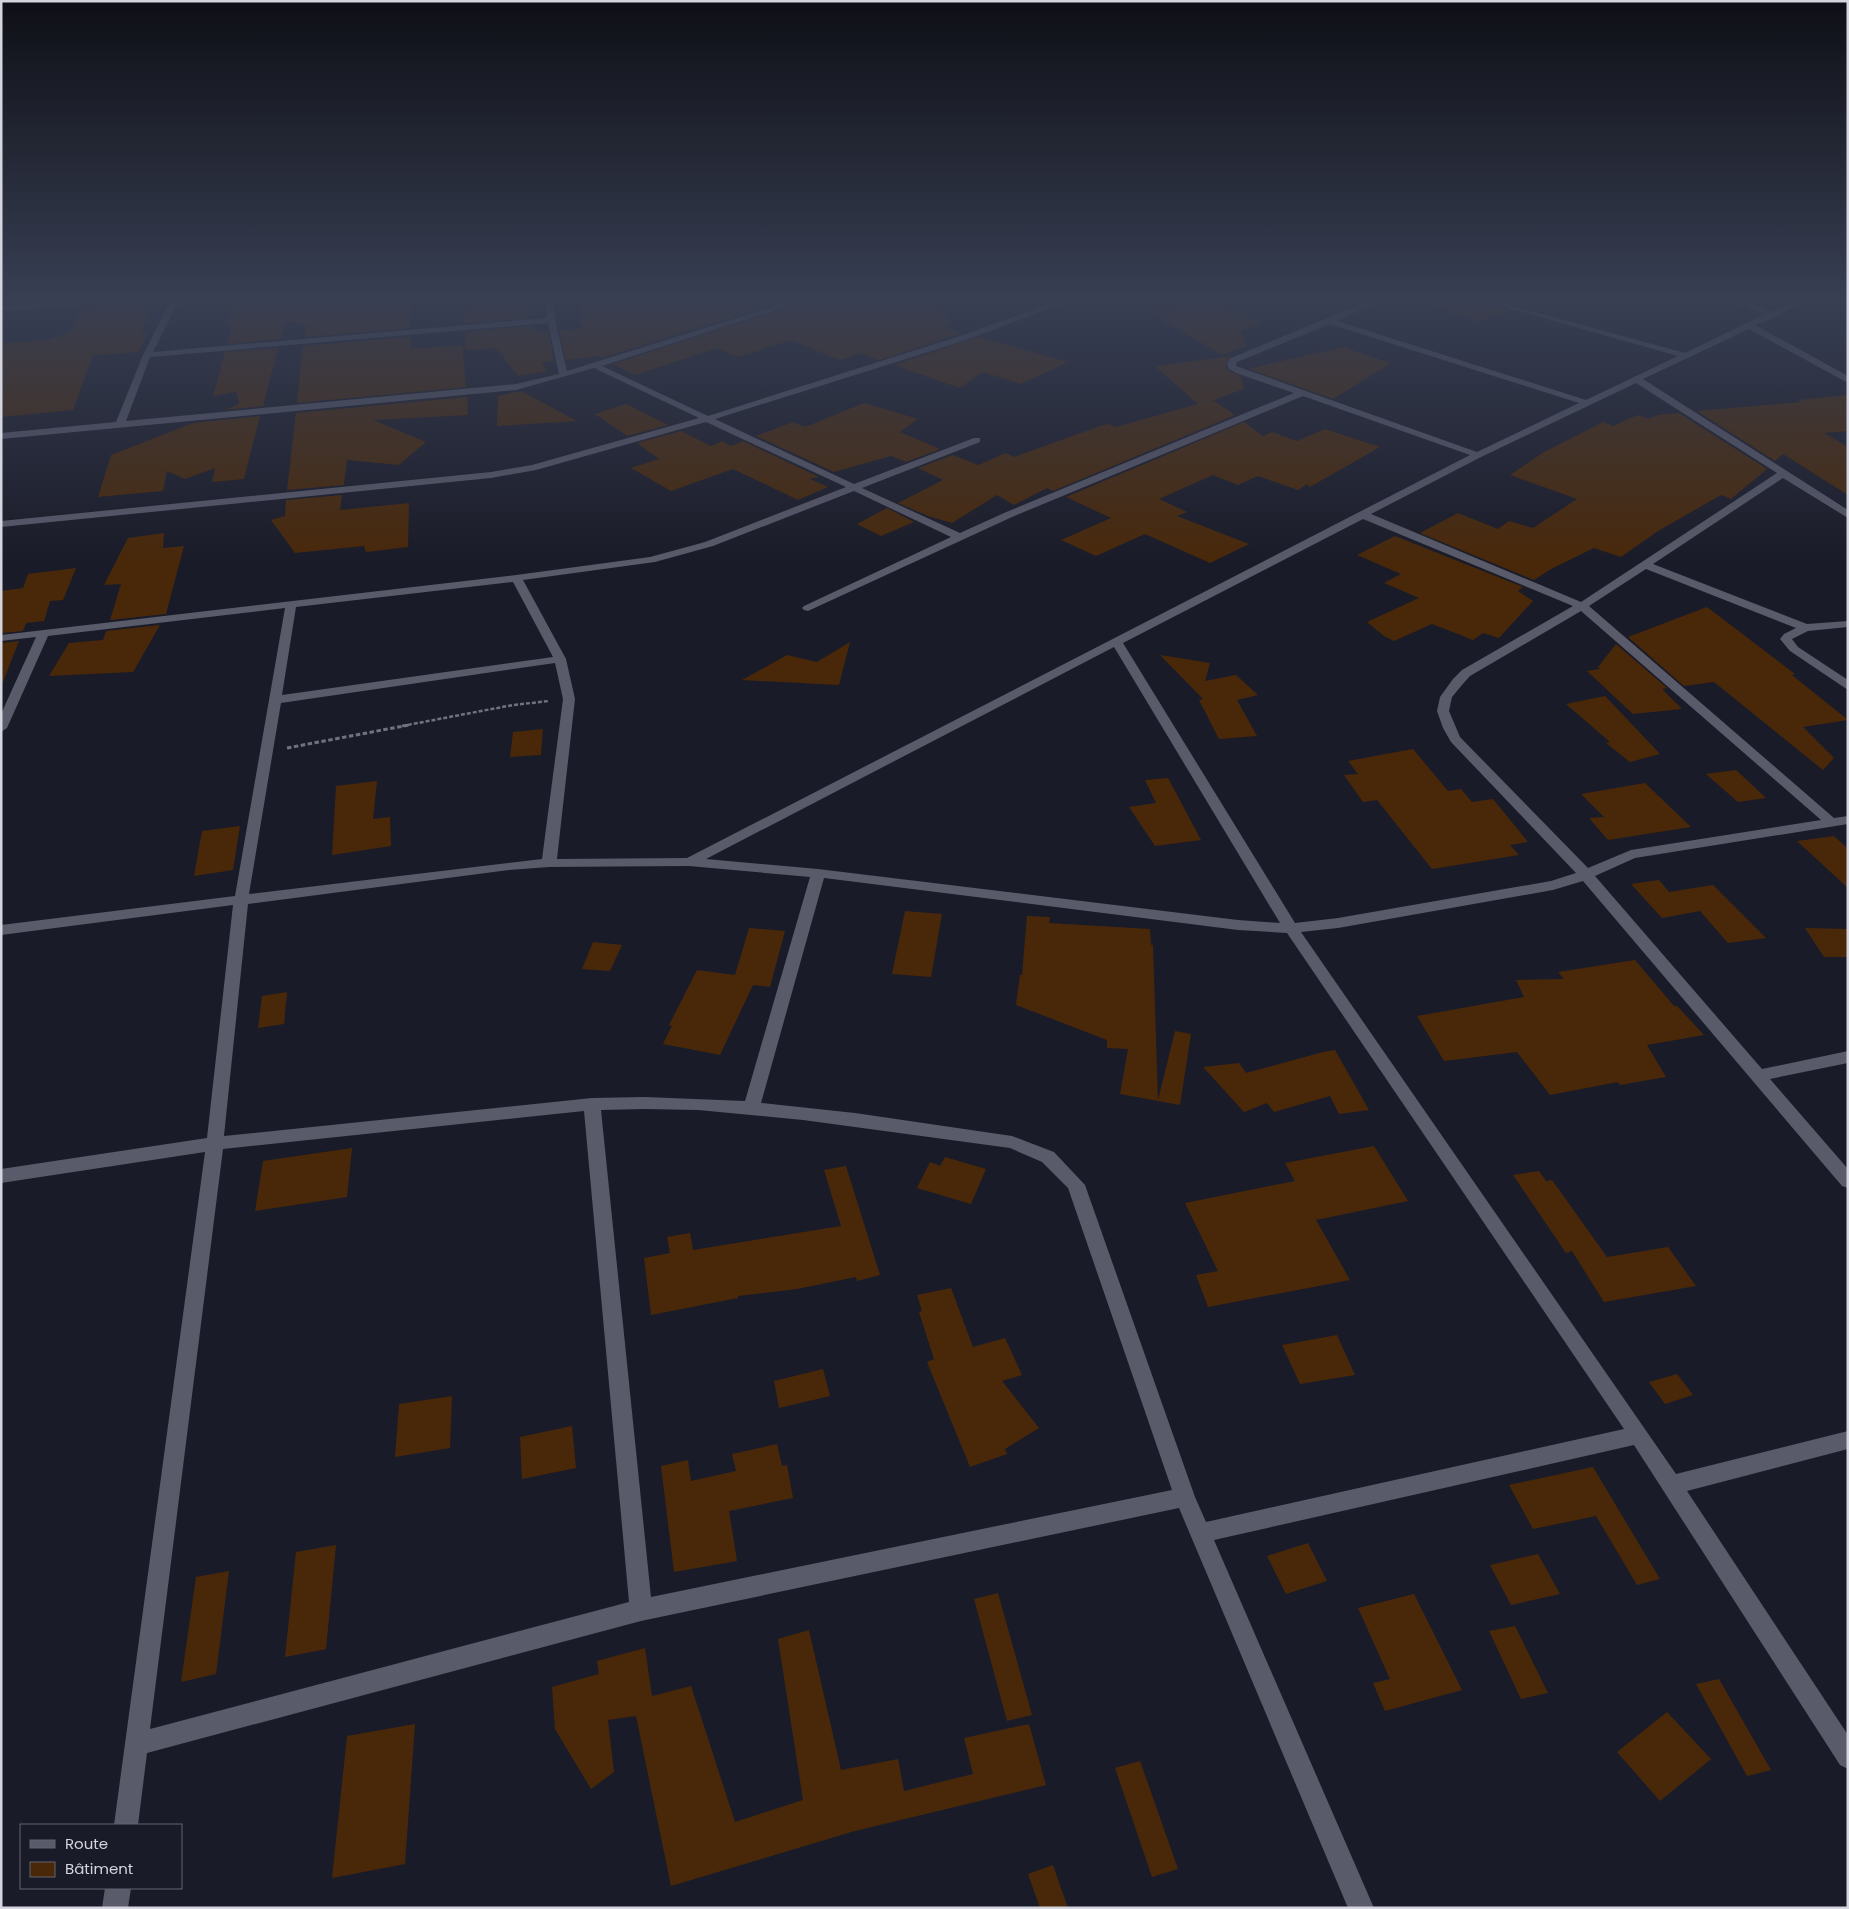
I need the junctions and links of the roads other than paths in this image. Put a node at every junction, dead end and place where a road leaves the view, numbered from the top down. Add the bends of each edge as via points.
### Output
1 (135, 385) edge
2 (524, 385) edge
3 (635, 385) edge
4 (814, 385) edge
5 (1280, 385) edge
6 (1531, 385) edge
7 (1624, 385) edge
8 (1646, 385) edge
9 (1303, 393) junction
10 (1587, 403) junction
11 (706, 419) junction
12 (120, 425) junction
13 (1, 436) edge
14 (977, 440) dead end
15 (1478, 456) junction
16 (1784, 473) junction
17 (856, 488) junction
18 (1362, 515) junction
19 (1848, 515) edge
20 (1, 524) edge
21 (959, 537) junction
22 (1645, 565) junction
23 (516, 578) junction
24 (291, 605) junction
25 (1582, 606) junction
26 (808, 608) dead end
27 (1848, 624) edge
28 (1806, 628) junction
29 (44, 633) junction
30 (1, 638) edge
31 (1117, 642) junction
32 (560, 659) junction
33 (1848, 686) edge
34 (275, 700) junction
35 (1, 728) edge
36 (1848, 820) edge
37 (1832, 823) junction
38 (549, 862) junction
39 (689, 862) junction
40 (818, 873) junction
41 (1586, 875) junction
42 (240, 901) junction
43 (1291, 928) junction
44 (1, 930) edge
45 (1848, 1057) edge
46 (1758, 1076) junction
47 (592, 1104) junction
48 (752, 1107) junction
49 (214, 1143) junction
50 (1, 1176) edge
51 (1848, 1181) edge
52 (1639, 1435) junction
53 (1848, 1440) edge
54 (1672, 1485) junction
55 (1185, 1497) junction
56 (1201, 1533) junction
57 (641, 1610) junction
58 (137, 1744) junction
59 (1848, 1757) edge
60 (126, 1824) edge
61 (118, 1889) edge
62 (115, 1908) edge
63 (1361, 1908) edge

1 - 12 street
2 - 12 street
3 - 11 street
4 - 11 street
5 - 9 street
6 - 10 street
7 - 10 street
8 - 16 street
9 - 15 street
9 - 21 street
10 - 15 street
11 - 17 street
11 - 20 street via 505,473
12 - 13 street
14 - 17 street
15 - 18 street
16 - 19 street
16 - 22 street
17 - 21 street
17 - 23 street via 685,552 651,560
18 - 25 street
18 - 31 street
21 - 26 street
22 - 25 street
22 - 28 street
23 - 24 street
23 - 32 street
24 - 29 street
24 - 34 street
25 - 37 street
25 - 41 street via 1466,673 1442,704 1444,720 1455,739
27 - 28 street
28 - 33 street via 1788,636 1789,644
29 - 30 street
29 - 35 street
31 - 39 street
31 - 43 street
32 - 34 street
32 - 38 street via 569,699
34 - 42 street
36 - 37 street
37 - 41 street via 1651,850 1611,862
38 - 39 street
38 - 42 street
39 - 40 street
40 - 43 street via 1228,924
40 - 48 street
41 - 43 street via 1501,895
41 - 46 street
42 - 44 street
42 - 49 street
43 - 52 street
45 - 46 street
46 - 51 street
47 - 48 street via 629,1102
47 - 49 street
47 - 57 street
48 - 55 street via 1012,1142 1048,1157 1058,1166 1076,1185
49 - 50 street
49 - 58 street
52 - 54 street
52 - 56 street
53 - 54 street
54 - 59 street
55 - 56 street
55 - 57 street
56 - 63 street
57 - 58 street
58 - 60 street
61 - 62 street

